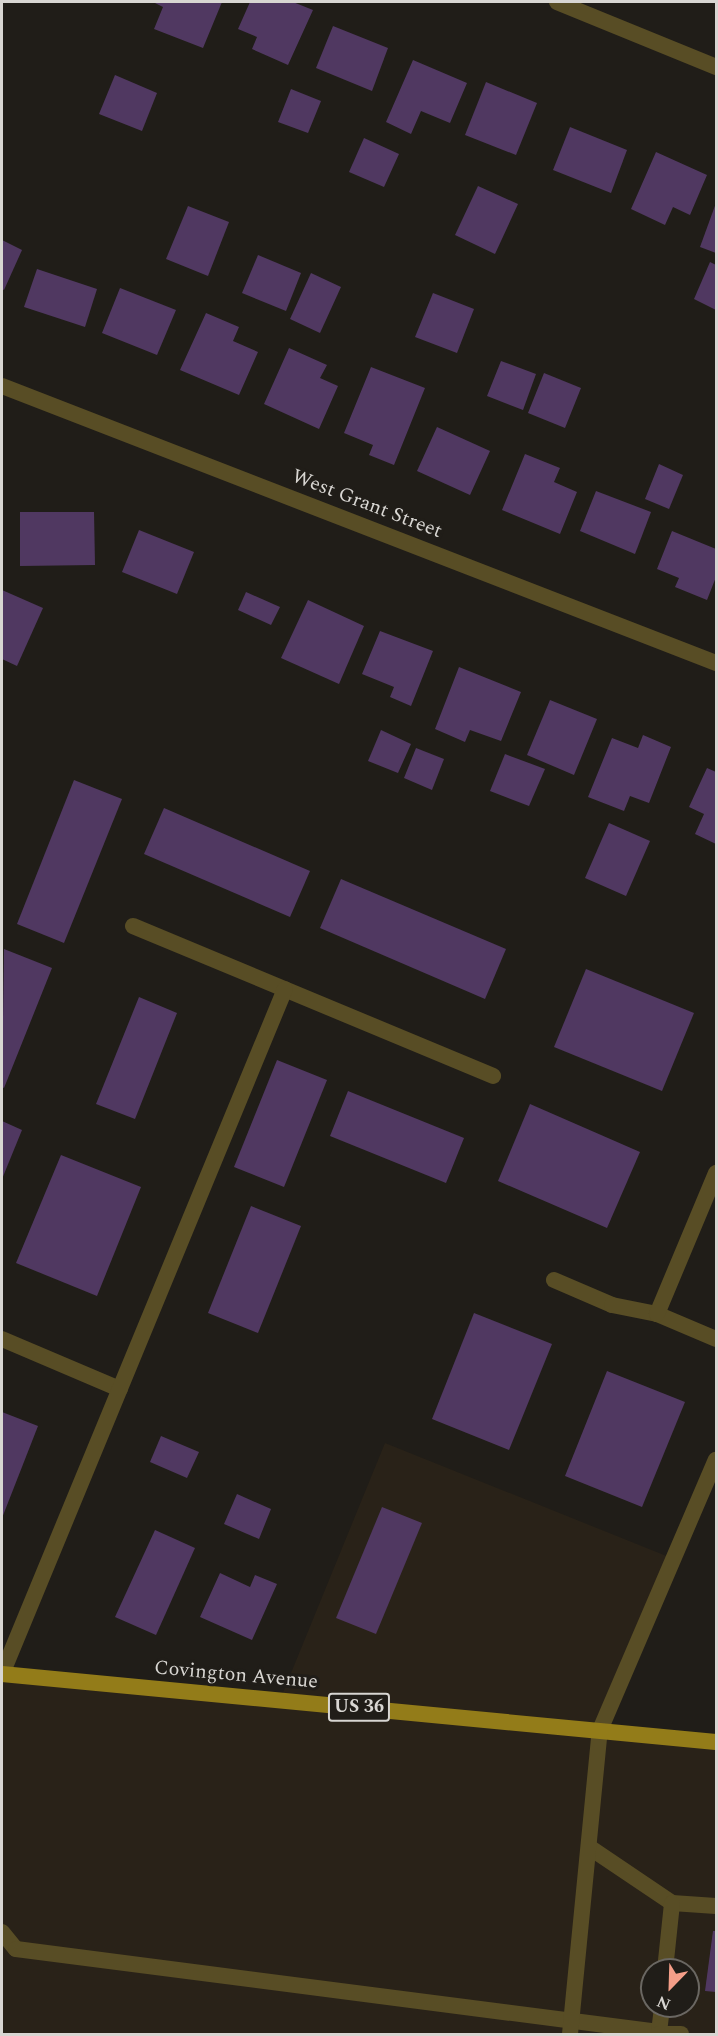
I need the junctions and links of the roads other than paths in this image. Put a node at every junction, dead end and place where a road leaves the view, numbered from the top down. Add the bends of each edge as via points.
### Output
1 (557, 2) edge
2 (717, 67) edge
3 (2, 386) edge
4 (717, 663) edge
5 (133, 926) dead end
6 (285, 989) junction
7 (493, 1076) dead end
8 (717, 1173) edge
9 (554, 1280) dead end
10 (657, 1314) junction
11 (2, 1339) edge
12 (717, 1339) edge
13 (120, 1389) junction
14 (717, 1460) edge
15 (2, 1674) edge
16 (600, 1730) junction
17 (717, 1742) edge
18 (589, 1847) junction
19 (672, 1903) junction
20 (717, 1906) edge
21 (2, 1932) edge
22 (666, 1958) edge
23 (661, 2018) edge
24 (571, 2027) edge
25 (659, 2033) edge
26 (681, 2034) edge

1 - 2 street
3 - 4 street, West Grant Street
5 - 6 street
6 - 7 street
6 - 13 street
8 - 10 street
9 - 10 street via 612,1305
10 - 12 street
11 - 13 street
13 - 15 street
14 - 16 street
15 - 16 main road, Covington Avenue / US 36
16 - 17 main road, Covington Avenue / US 36
16 - 18 street
18 - 19 street
18 - 24 street
19 - 20 street
19 - 22 street
21 - 24 street via 15,1949
23 - 25 street
24 - 25 street
25 - 26 street

